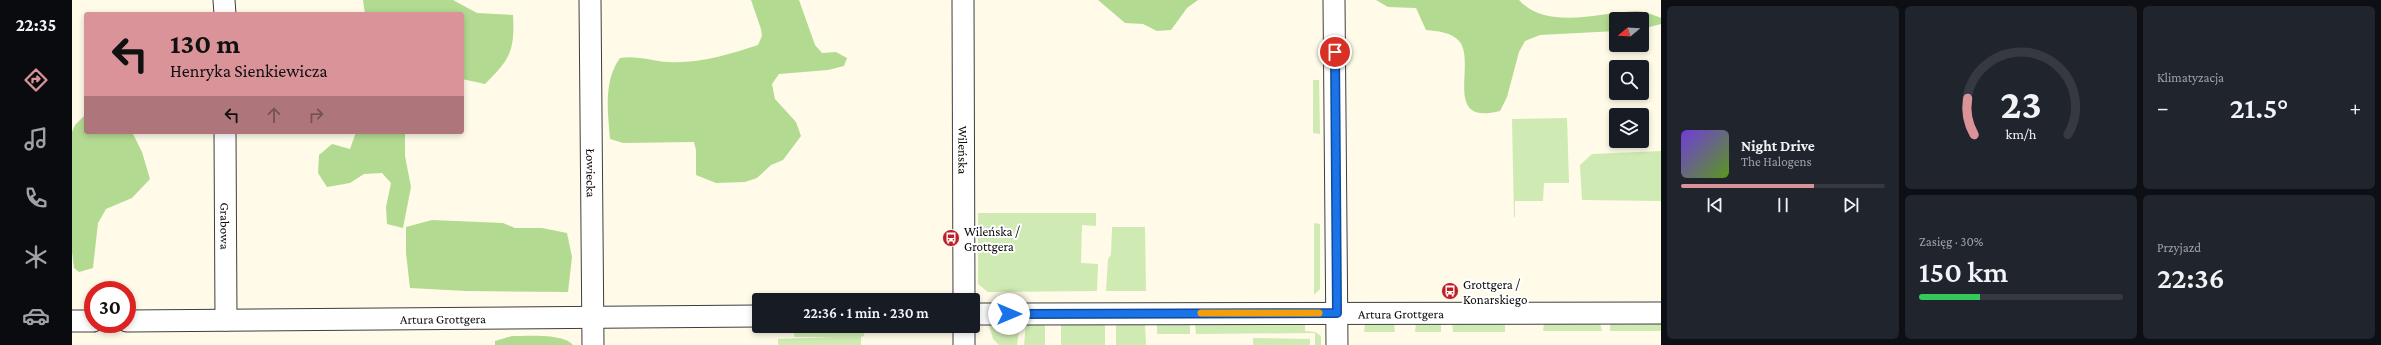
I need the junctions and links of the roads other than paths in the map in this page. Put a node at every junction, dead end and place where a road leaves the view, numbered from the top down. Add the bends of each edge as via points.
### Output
1 (224, 0) edge
2 (590, 0) edge
3 (962, 0) edge
4 (1334, 0) edge
5 (224, 12) edge
6 (225, 134) edge
7 (964, 293) edge
8 (1337, 313) junction
9 (1661, 313) edge
10 (980, 314) edge
11 (752, 316) edge
12 (592, 318) junction
13 (226, 320) junction
14 (72, 321) edge
15 (84, 321) edge
16 (136, 321) edge
17 (964, 333) edge
18 (593, 345) edge
19 (964, 345) edge
20 (1337, 345) edge

1 - 5 street
2 - 12 street, Łowiecka
3 - 7 street, Wileńska
4 - 8 street
6 - 13 street, Grabowa
8 - 9 street, Artura Grottgera
8 - 10 street, Artura Grottgera
8 - 20 street
11 - 12 street, Artura Grottgera
12 - 13 street, Artura Grottgera
12 - 18 street, Łowiecka
13 - 16 street, Artura Grottgera
14 - 15 street
17 - 19 street

